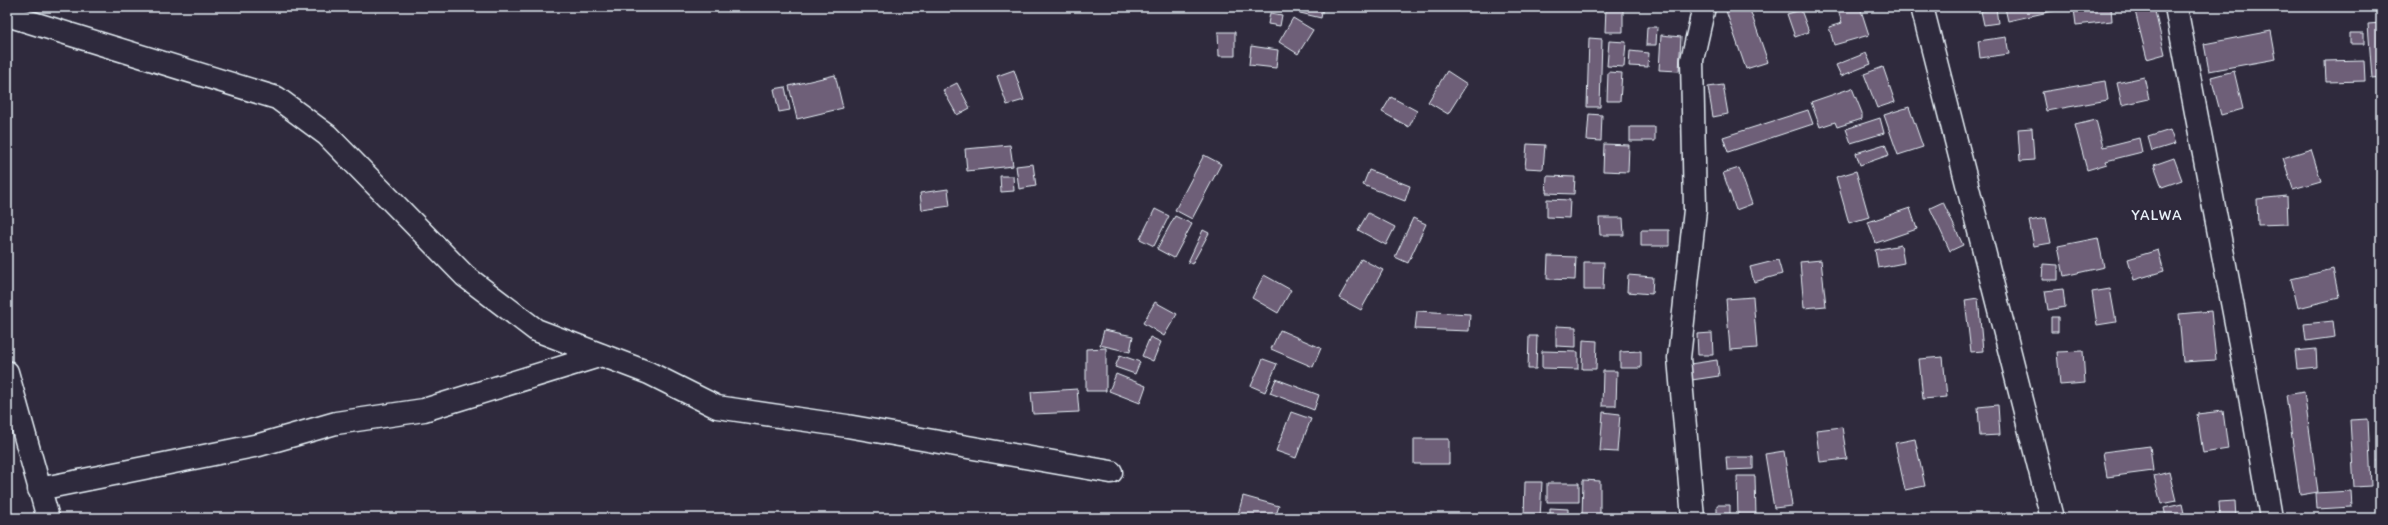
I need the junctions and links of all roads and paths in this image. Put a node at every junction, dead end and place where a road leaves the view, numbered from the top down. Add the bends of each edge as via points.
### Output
1 (1704, 7) edge
2 (1922, 7) edge
3 (2176, 7) edge
4 (7, 15) edge
5 (602, 355) junction
6 (7, 372) edge
7 (1111, 472) dead end
8 (39, 489) junction
9 (48, 518) edge
10 (1693, 518) edge
11 (2052, 518) edge
12 (2271, 518) edge

1 - 10 street via 1692,60 1695,210 1679,358
2 - 11 street
3 - 12 street
4 - 5 street via 277,98 326,135 465,276 536,330
5 - 7 street via 650,373 717,407 847,426
5 - 8 street via 424,410 336,423 259,445
6 - 8 street
8 - 9 street

